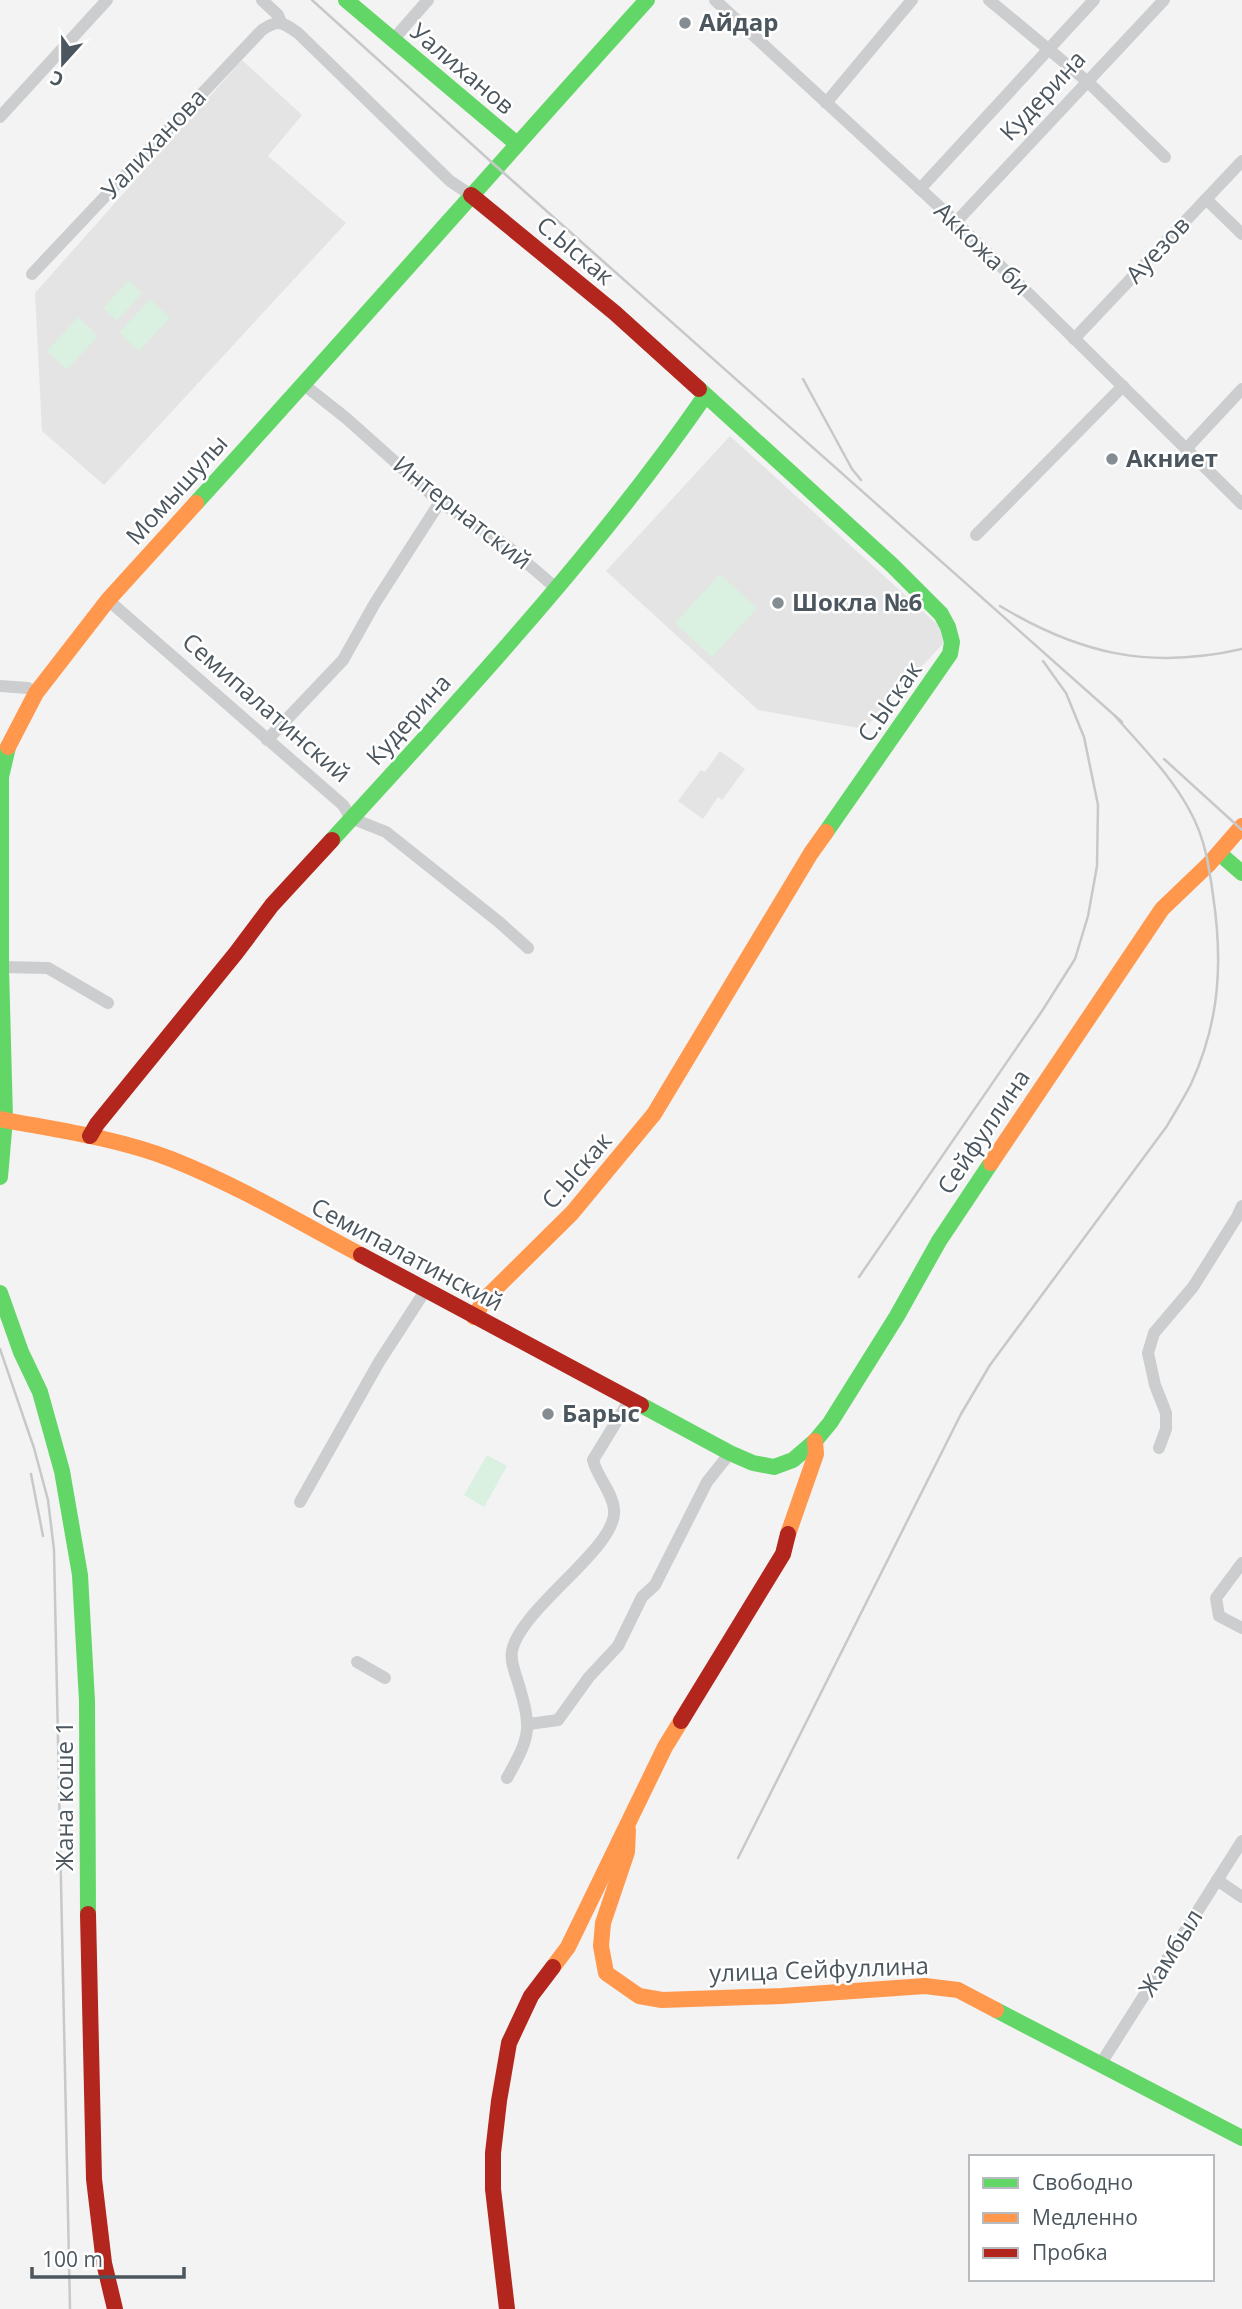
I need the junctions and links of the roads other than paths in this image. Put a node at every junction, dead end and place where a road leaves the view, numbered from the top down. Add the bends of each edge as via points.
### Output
1 (107, 0) edge
2 (262, 0) edge
3 (346, 0) edge
4 (428, 0) edge
5 (648, 0) edge
6 (715, 0) edge
7 (912, 0) edge
8 (989, 0) edge
9 (1094, 0) edge
10 (1164, 0) edge
11 (281, 22) junction
12 (392, 41) junction
13 (1048, 51) junction
14 (1088, 82) junction
15 (826, 103) junction
16 (0, 117) edge
17 (517, 144) junction
18 (1165, 157) dead end
19 (1242, 161) edge
20 (920, 189) junction
21 (471, 195) junction
22 (1206, 199) junction
23 (956, 222) junction
24 (1242, 234) edge
25 (32, 274) dead end
26 (1074, 339) junction
27 (303, 384) junction
28 (1123, 386) junction
29 (1242, 390) edge
30 (705, 396) junction
31 (1187, 448) junction
32 (440, 502) junction
33 (1242, 504) edge
34 (976, 535) dead end
35 (556, 589) junction
36 (108, 600) junction
37 (0, 686) edge
38 (36, 693) junction
39 (267, 740) junction
40 (351, 818) junction
41 (1242, 826) edge
42 (1219, 853) junction
43 (1242, 873) edge
44 (528, 948) dead end
45 (1, 967) edge
46 (107, 1003) dead end
47 (3, 1119) edge
48 (90, 1136) junction
49 (0, 1177) edge
50 (1242, 1206) edge
51 (425, 1291) junction
52 (0, 1293) edge
53 (474, 1318) junction
54 (629, 1401) junction
55 (815, 1441) junction
56 (1159, 1448) dead end
57 (730, 1453) junction
58 (774, 1467) joint
59 (300, 1502) dead end
60 (1242, 1563) edge
61 (1242, 1628) edge
62 (357, 1662) dead end
63 (384, 1678) dead end
64 (529, 1724) junction
65 (508, 1778) dead end
66 (628, 1824) junction
67 (1242, 1841) edge
68 (1217, 1880) junction
69 (1242, 1897) edge
70 (1100, 2065) junction
71 (1242, 2138) edge
72 (115, 2309) edge
73 (507, 2309) edge

1 - 16 street
2 - 11 street
3 - 12 street, Уалиханов
4 - 12 street
5 - 17 street, Момышулы
6 - 15 street, Аккожа би
7 - 15 street
8 - 13 street
9 - 13 street, Кудерина
10 - 14 street, Кудерина
11 - 21 street via 298,33 450,181
11 - 25 street, Уалиханова via 262,30
12 - 17 street, Уалиханов
13 - 14 street
13 - 20 street, Кудерина
14 - 18 street
14 - 23 street, Кудерина
15 - 20 street, Аккожа би
17 - 21 street, Момышулы
19 - 22 street, Ауезов
20 - 23 street, Аккожа би
21 - 27 street, Момышулы
21 - 30 street, С.Ыскак via 615,313
22 - 24 street
22 - 26 street, Ауезов
23 - 26 street, Аккожа би
26 - 28 street, Аккожа би
27 - 32 street, Интернатский
27 - 36 street, Момышулы
28 - 31 street, Аккожа би
28 - 34 street
29 - 31 street
30 - 35 street, Кудерина via 660,461
30 - 53 street, С.Ыскак via 941,614 950,634 950,654 811,853 654,1114 572,1213 485,1299
31 - 33 street, Аккожа би
32 - 35 street, Интернатский via 506,545
32 - 39 street via 343,660
35 - 40 street, Кудерина
36 - 38 street, Момышулы
36 - 39 street, Семипалатинский
37 - 38 street
38 - 45 street, Момышулы via 6,752 1,777
39 - 40 street, Семипалатинский via 343,805
40 - 44 street, Семипалатинский via 386,832
40 - 48 street, Кудерина via 272,905
41 - 42 street, Сейфуллина
42 - 43 street
42 - 55 street, Сейфуллина via 1163,909 1111,982 939,1241 883,1338
45 - 46 street via 48,968
45 - 47 street, Момышулы
47 - 48 street, Семипалатинский
47 - 49 street
48 - 51 street, Семипалатинский via 170,1159 243,1192
50 - 56 street via 1193,1287 1154,1333 1148,1353 1166,1412
51 - 53 street, Семипалатинский
51 - 59 street
52 - 72 street, Жана коше 1 via 40,1392 62,1471 80,1576 87,1701 94,2179 104,2263
53 - 54 street, Семипалатинский
54 - 57 street, Семипалатинский
54 - 64 street via 593,1460 615,1512 607,1531 526,1623 511,1652
55 - 58 street, Сейфуллина via 793,1460
55 - 66 street, улица Сейфуллина via 816,1454 783,1554 665,1746
57 - 58 street, Семипалатинский
57 - 64 street via 707,1482 655,1586 642,1597 618,1646 558,1720
60 - 61 street via 1216,1598 1219,1616
62 - 63 street
64 - 65 street
66 - 70 street, улица Сейфуллина via 627,1852 600,1946 606,1973 639,1996 662,2000 782,1996 925,1986 958,1990
66 - 73 street, улица Сейфуллина via 568,1947 531,1996 509,2043 493,2165
67 - 68 street, Жамбыл
68 - 69 street
68 - 70 street, Жамбыл
70 - 71 street, улица Сейфуллина

